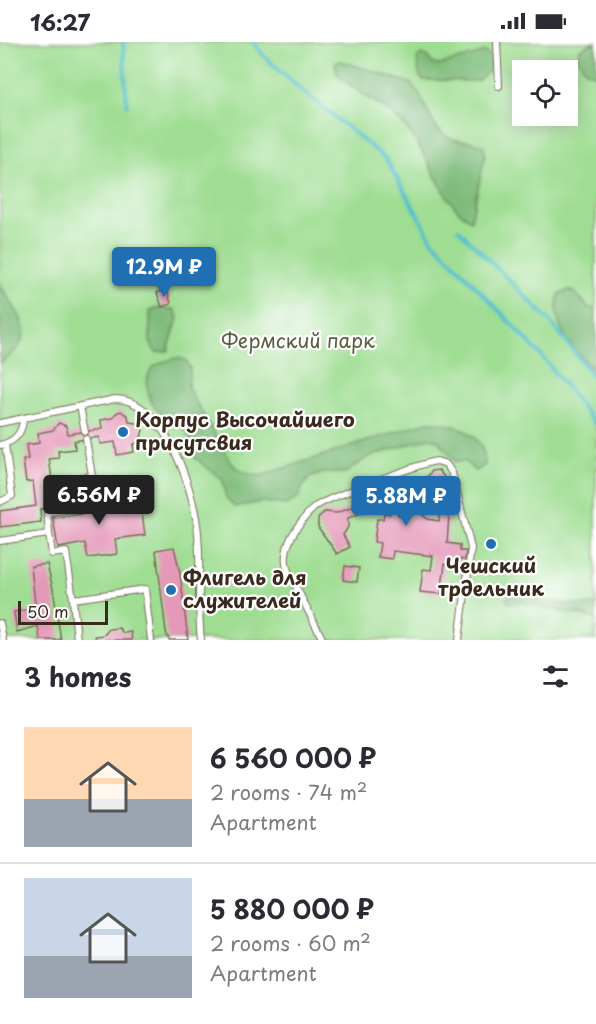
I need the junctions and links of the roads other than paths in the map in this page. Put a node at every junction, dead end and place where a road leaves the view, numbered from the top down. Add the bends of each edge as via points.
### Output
1 (497, 42) edge
2 (499, 86) dead end
3 (80, 406) junction
4 (23, 420) junction
5 (0, 423) edge
6 (2, 445) edge
7 (0, 502) edge
8 (50, 534) junction
9 (0, 541) edge
10 (73, 599) junction
11 (0, 623) edge
12 (3, 640) edge
13 (77, 640) edge
14 (151, 640) edge
15 (201, 640) edge
16 (323, 640) edge
17 (459, 640) edge

1 - 2 lane
3 - 4 lane
3 - 8 lane via 92,476 69,479 73,508 47,512
3 - 15 lane via 115,399 134,402 157,423 174,450 198,532
4 - 5 lane
4 - 6 lane via 19,435
6 - 7 lane via 12,496
8 - 9 lane
8 - 10 lane via 52,554 66,552
10 - 13 lane
10 - 14 lane via 145,589
11 - 12 lane
16 - 17 lane via 288,571 286,546 316,506 436,460 453,473 470,540

